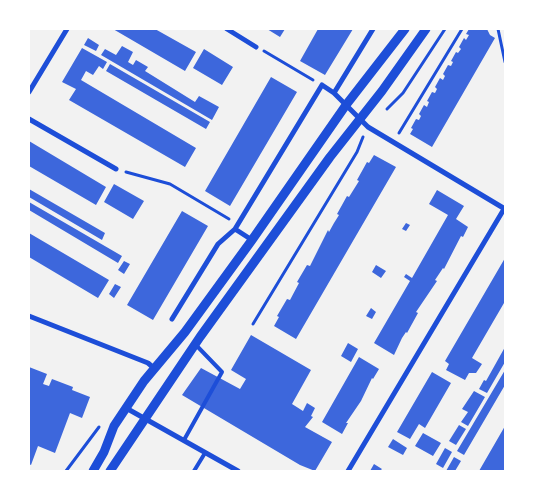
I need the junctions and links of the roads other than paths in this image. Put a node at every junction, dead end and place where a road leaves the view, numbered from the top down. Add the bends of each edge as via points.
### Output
1 (67, 29) edge
2 (227, 29) edge
3 (373, 29) edge
4 (406, 29) edge
5 (426, 29) edge
6 (256, 46) road end
7 (29, 92) edge
8 (334, 93) junction
9 (346, 105) junction
10 (29, 119) edge
11 (360, 120) junction
12 (116, 169) road end
13 (505, 209) edge
14 (236, 227) junction
15 (252, 240) junction
16 (29, 316) edge
17 (172, 319) dead end
18 (195, 344) junction
19 (155, 369) junction
20 (126, 408) junction
21 (145, 419) junction
22 (184, 440) junction
23 (206, 453) junction
24 (92, 471) edge
25 (110, 471) edge
26 (194, 471) edge
27 (238, 471) edge
28 (348, 471) edge

1 - 7 street
2 - 6 street
3 - 8 street
4 - 9 street
5 - 11 street
8 - 9 street
8 - 14 street via 322,85
9 - 11 street
9 - 15 street
10 - 12 street
11 - 13 street
11 - 18 street
13 - 28 street
14 - 15 street
14 - 17 street via 218,244
15 - 19 street
16 - 19 street via 148,363
18 - 21 street
18 - 22 lane via 222,372
19 - 20 street
20 - 21 street
20 - 24 street
21 - 22 street
21 - 25 street
22 - 23 street
23 - 26 lane
23 - 27 street

